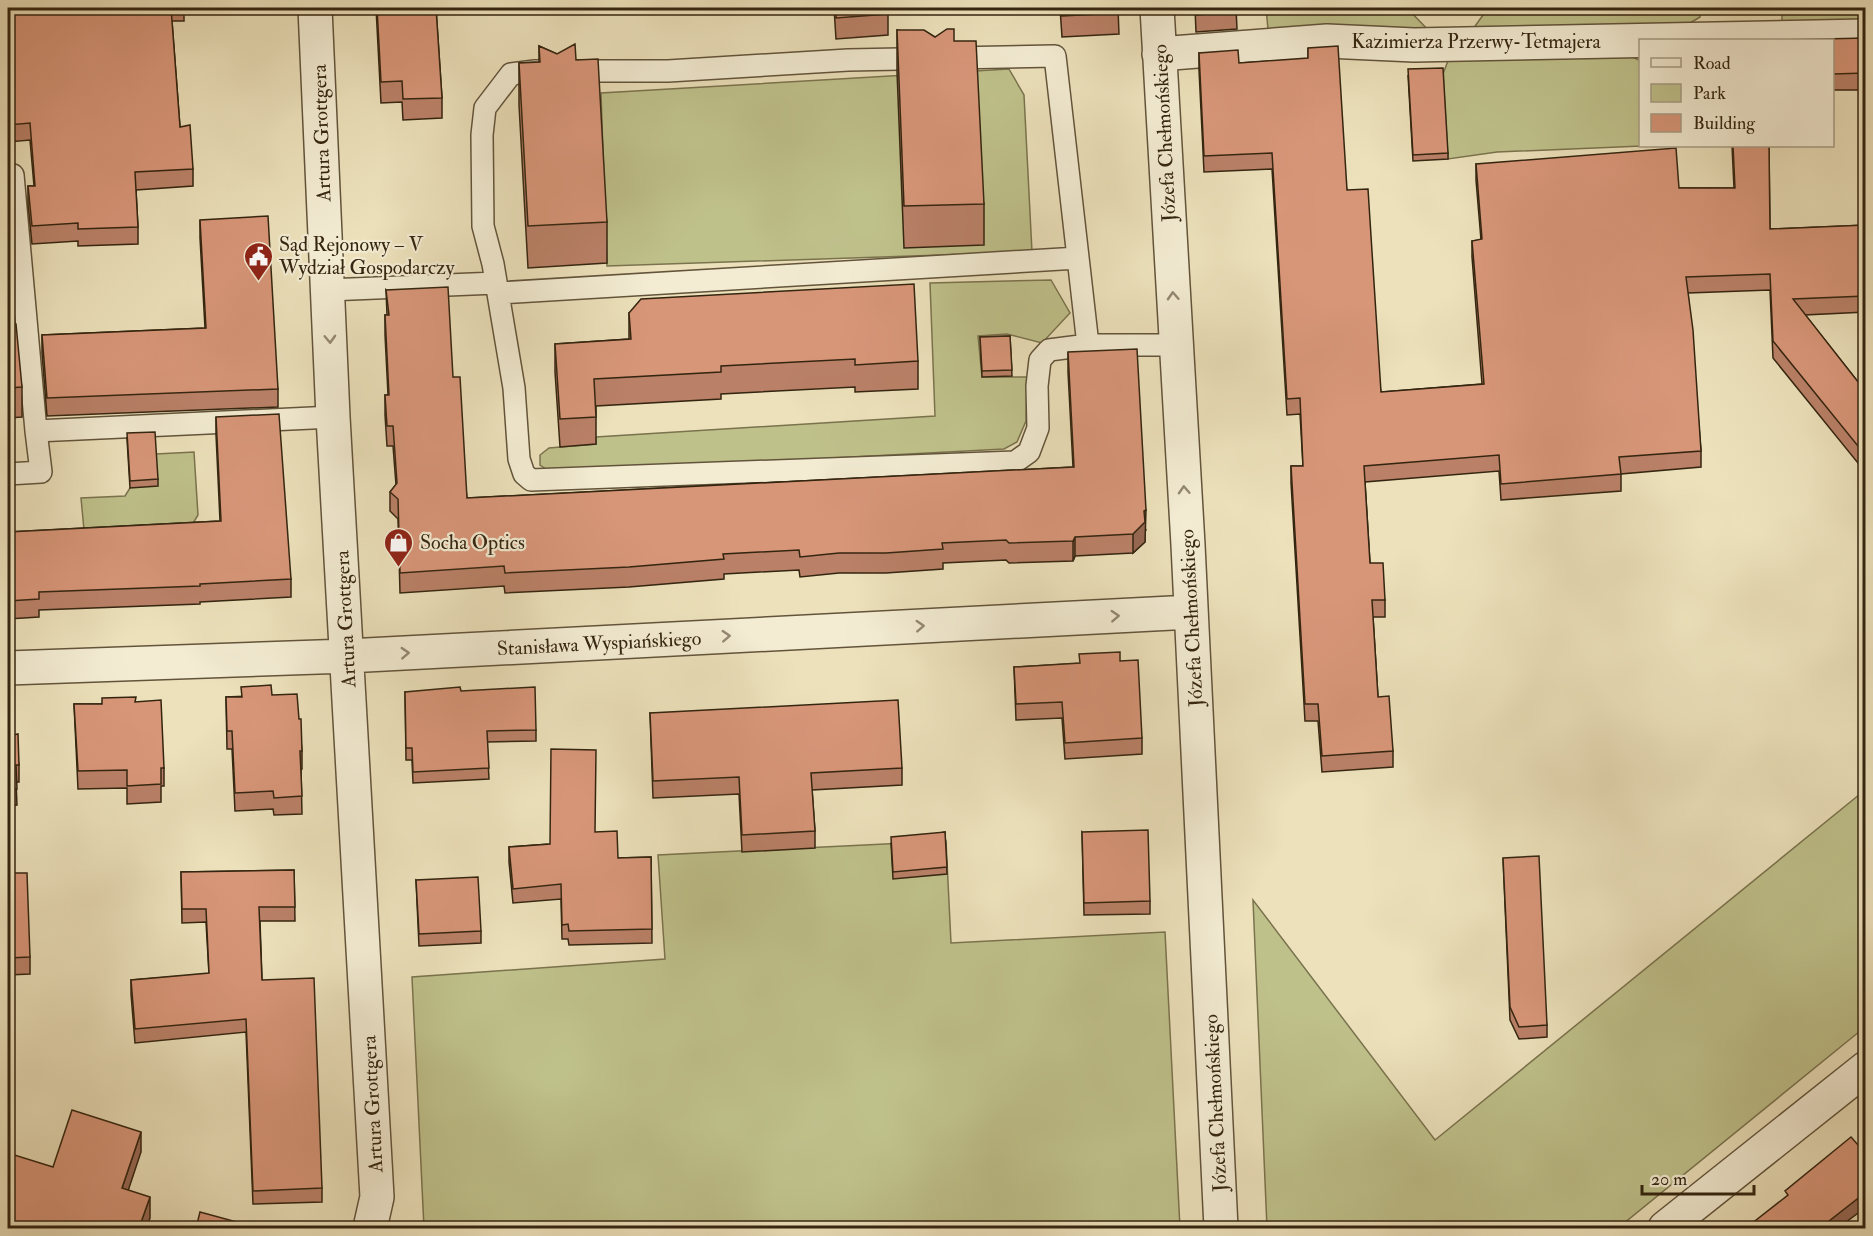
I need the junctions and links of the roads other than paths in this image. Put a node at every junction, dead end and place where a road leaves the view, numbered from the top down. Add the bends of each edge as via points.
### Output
1 (315, 8) edge
2 (1157, 8) edge
3 (1866, 36) edge
4 (1715, 39) edge
5 (1639, 41) edge
6 (1159, 54) junction
7 (8, 175) edge
8 (1078, 258) junction
9 (497, 288) junction
10 (328, 290) junction
11 (1088, 345) junction
12 (1176, 345) junction
13 (333, 417) junction
14 (36, 431) junction
15 (8, 474) edge
16 (1191, 612) junction
17 (347, 656) junction
18 (8, 668) edge
19 (1866, 1068) edge
20 (369, 1228) edge
21 (1221, 1228) edge
22 (1665, 1228) edge

1 - 10 street, Artura Grottgera
2 - 6 street, Józefa Chełmońskiego
3 - 4 street, Kazimierza Przerwy-Tetmajera
5 - 6 street, Kazimierza Przerwy-Tetmajera via 1414,45 1327,41
12 -> 6 street, Józefa Chełmońskiego
7 - 14 lane via 13,175
8 - 9 lane
8 - 9 lane via 1055,56 848,60 668,71 535,71 511,74 485,108 483,226
8 - 11 lane
9 - 10 lane
9 - 11 lane via 514,388 519,459 524,474 531,480 1015,462 1029,452 1038,428 1036,386 1040,360 1049,350
10 -> 13 street, Artura Grottgera
11 - 12 lane
16 -> 12 street, Józefa Chełmońskiego
13 - 14 lane
13 - 17 street, Artura Grottgera
14 - 15 lane via 41,472
17 -> 16 street, Stanisława Wyspiańskiego
16 - 21 street, Józefa Chełmońskiego
17 - 18 street, Stanisława Wyspiańskiego
17 - 20 street, Artura Grottgera via 377,1197
19 - 22 street

